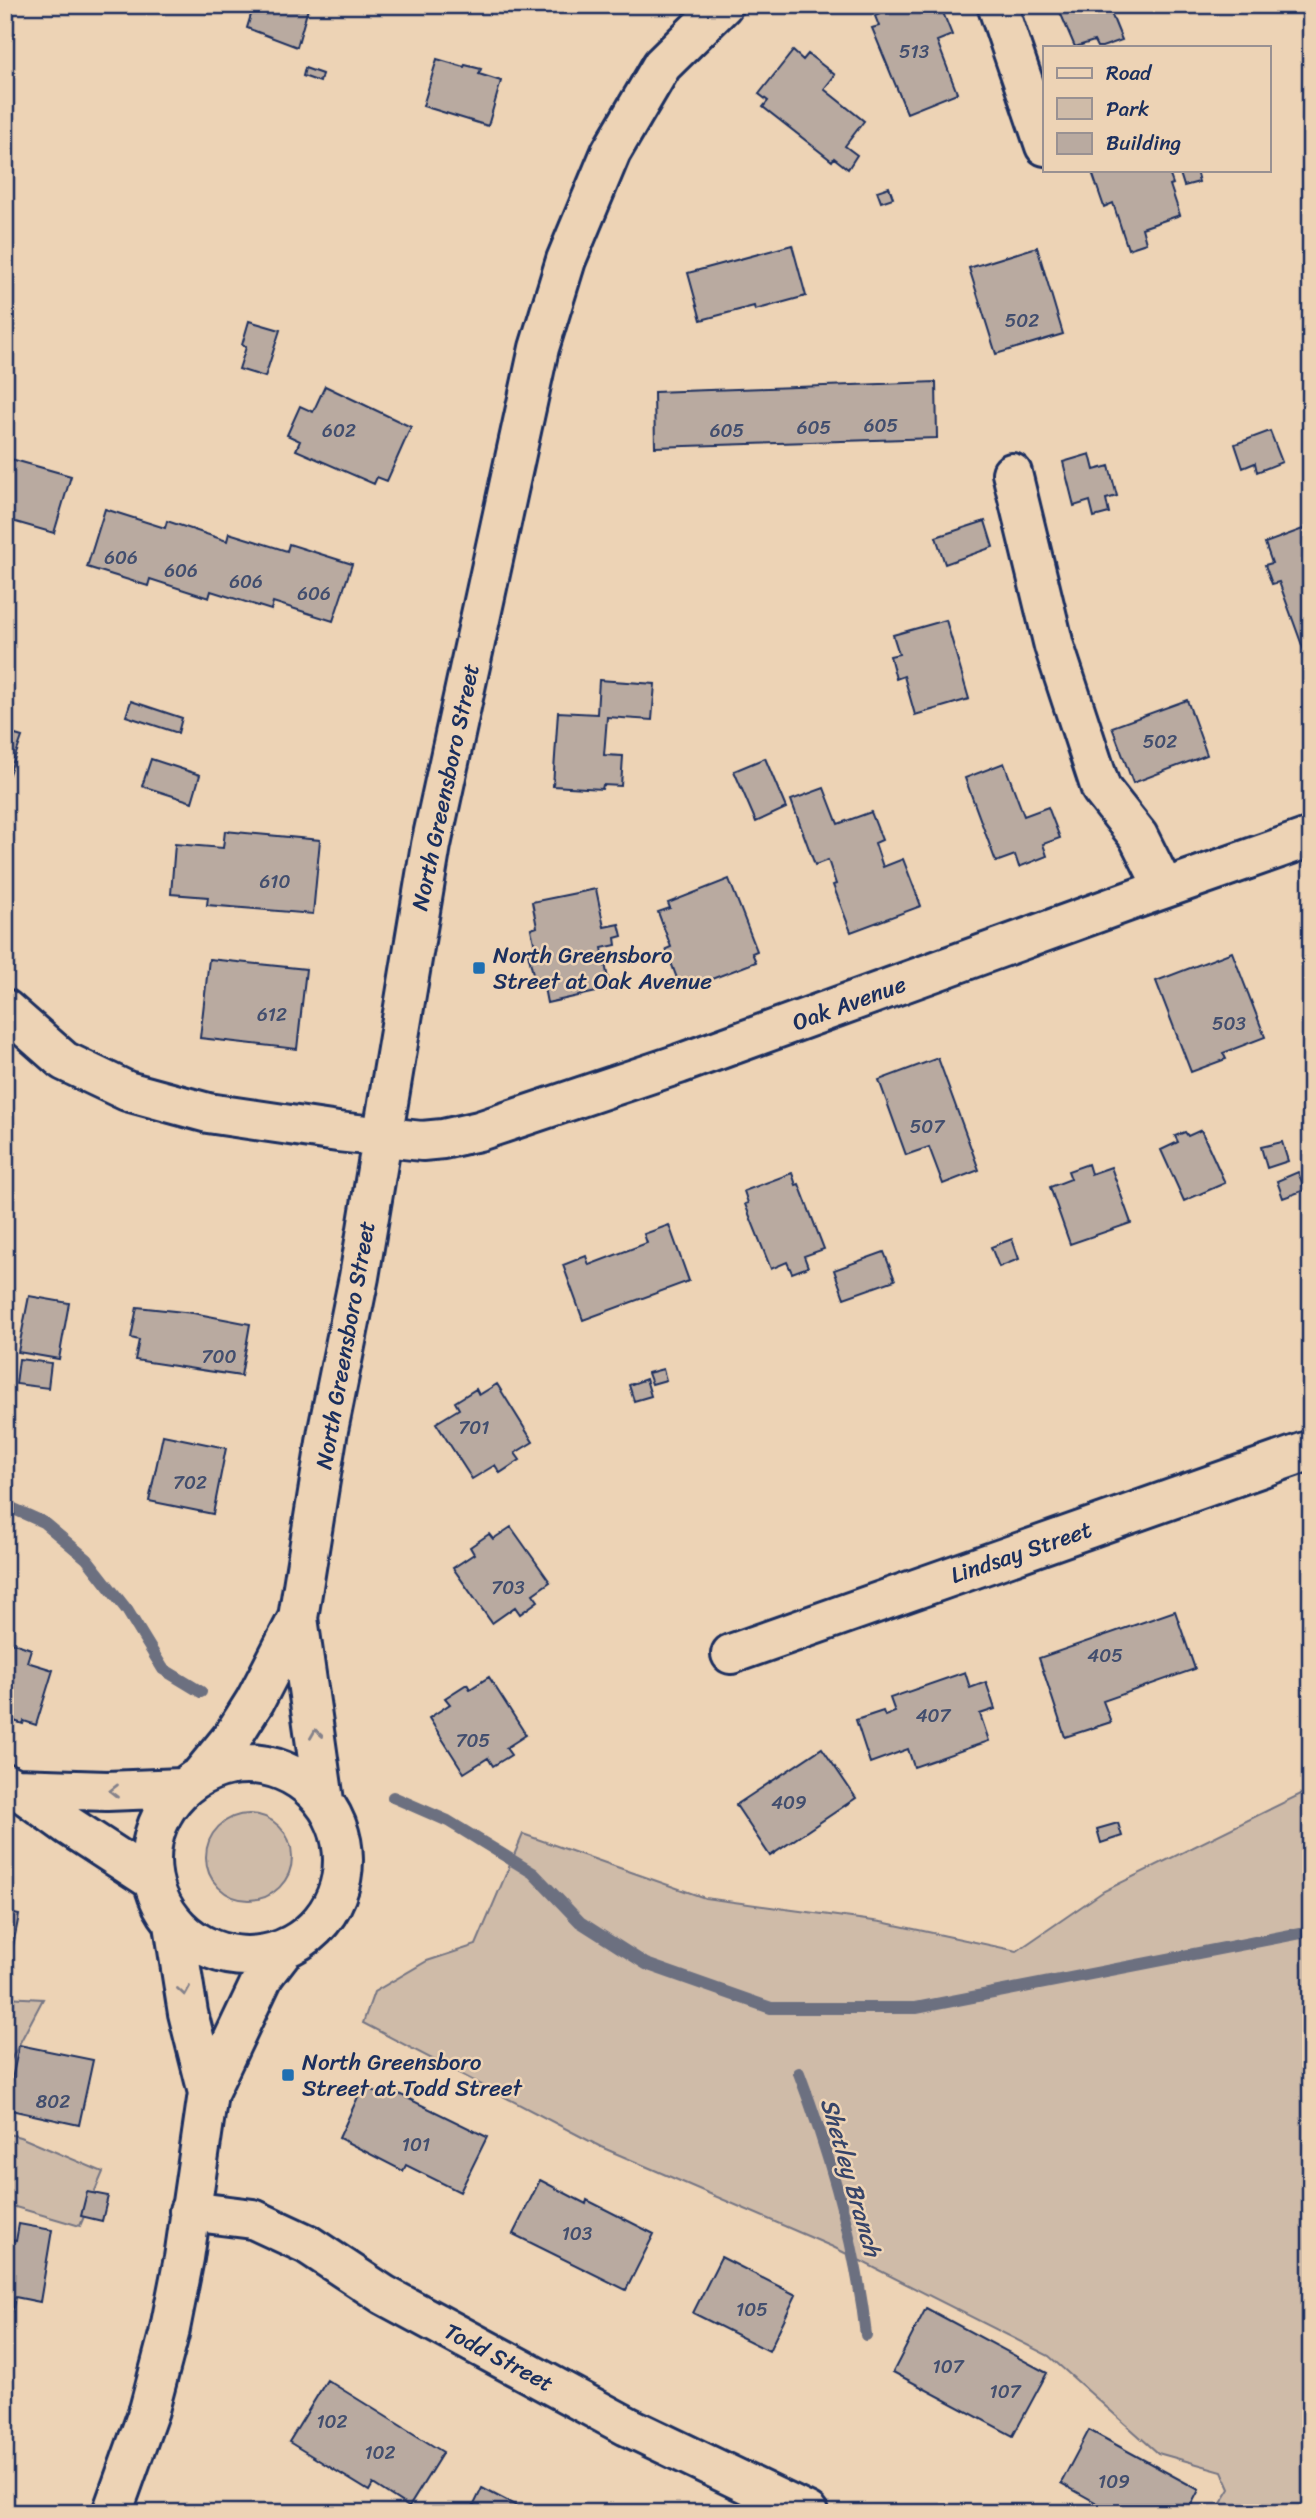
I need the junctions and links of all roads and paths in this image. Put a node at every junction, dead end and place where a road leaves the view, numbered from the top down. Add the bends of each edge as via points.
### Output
1 (723, 5) edge
2 (997, 5) edge
3 (1043, 140) edge
4 (1012, 473) dead end
5 (1311, 837) edge
6 (1164, 888) junction
7 (5, 1009) edge
8 (381, 1136) junction
9 (1311, 1450) edge
10 (298, 1618) junction
11 (731, 1654) dead end
12 (192, 1781) junction
13 (11, 1786) edge
14 (324, 1801) junction
15 (152, 1880) junction
16 (174, 1924) junction
17 (284, 1949) junction
18 (208, 2093) junction
19 (189, 2211) junction
20 (112, 2513) edge
21 (808, 2513) edge

1 - 8 main road, North Greensboro Street via 662,65 611,152 566,260 539,348 431,845
2 - 3 main road
4 - 6 main road via 1054,646 1101,789 1138,836
5 - 6 main road, Oak Avenue
6 - 8 main road, Oak Avenue via 480,1131 443,1139
7 - 8 main road, Oak Avenue via 64,1061 127,1091 208,1113
8 - 10 main road, North Greensboro Street
9 - 11 main road, Lindsay Street
10 - 12 main road, North Greensboro Street via 233,1736
14 -> 10 main road, North Greensboro Street
12 -> 13 main road via 107,1791
12 - 14 main road via 227,1765 254,1763 281,1770
12 - 15 main road via 166,1807 155,1830
13 - 15 main road
14 - 17 main road via 343,1849 342,1877 334,1902 319,1924
15 - 16 main road
16 - 17 main road via 197,1943 225,1954 255,1957
16 -> 18 main road via 188,2012
17 - 18 main road via 264,1975
18 - 19 main road
19 - 20 main road via 169,2334 149,2410
19 - 21 main road, Todd Street via 253,2219 307,2244 384,2295 603,2413

